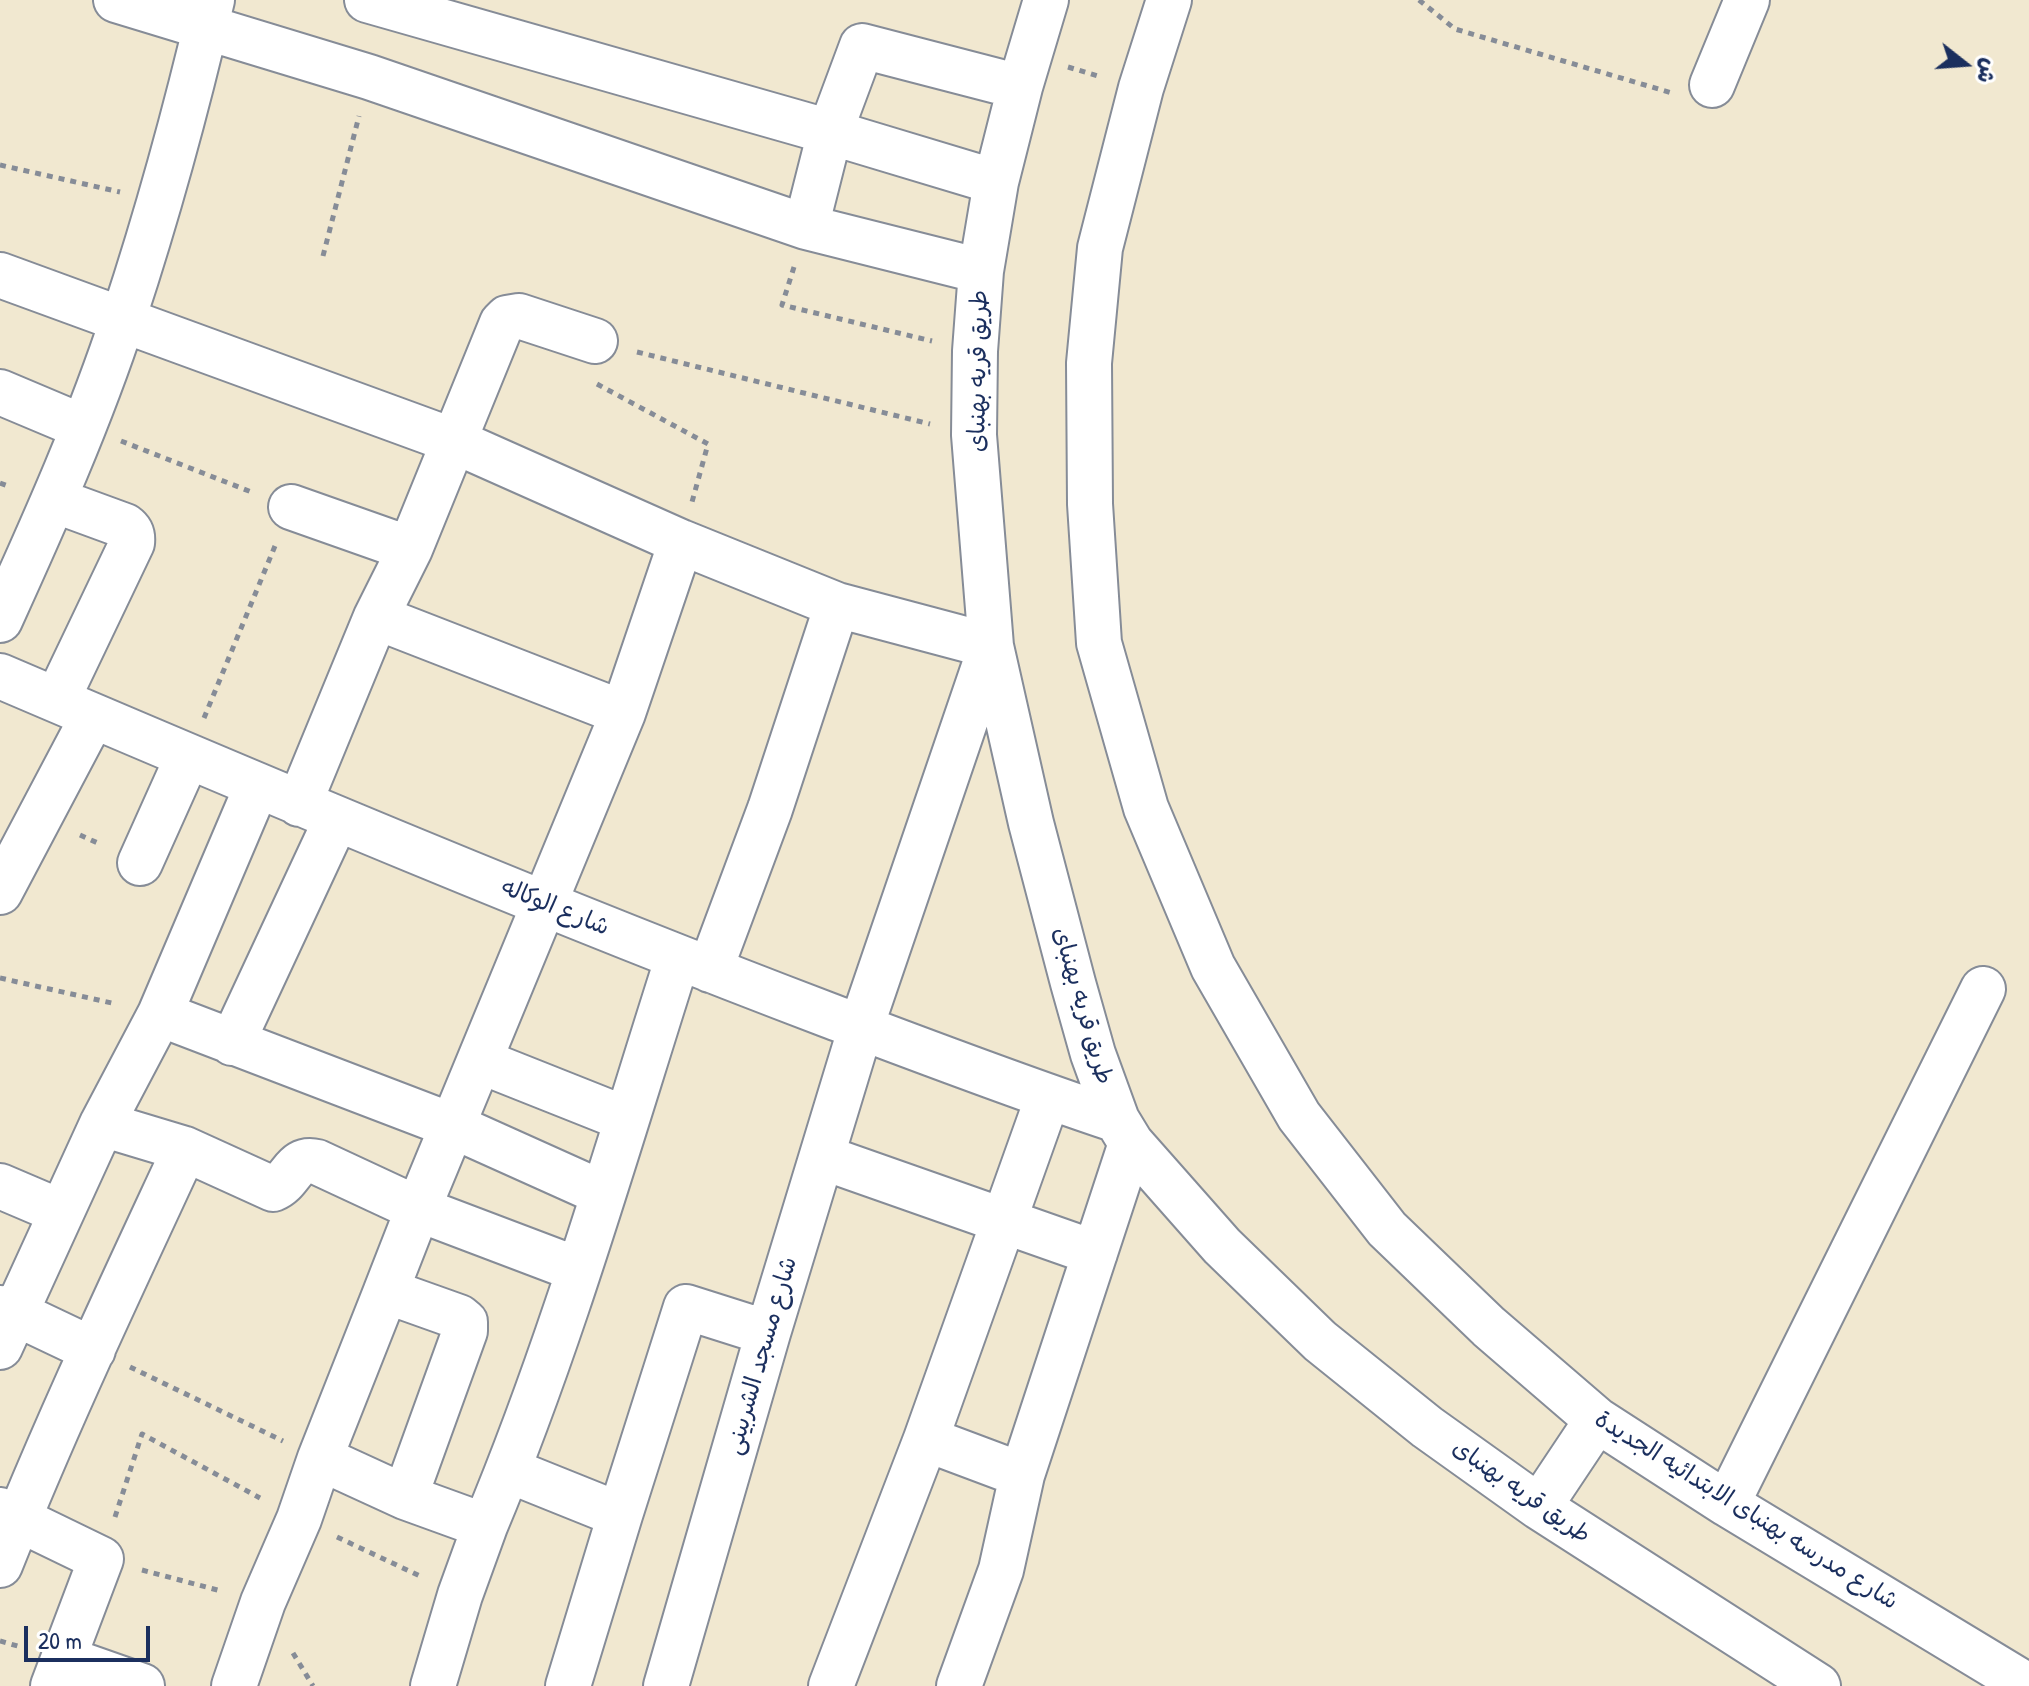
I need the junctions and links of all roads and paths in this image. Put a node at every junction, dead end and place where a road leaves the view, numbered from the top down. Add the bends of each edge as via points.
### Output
1 (116, 0) edge
2 (1046, 0) edge
3 (1169, 0) edge
4 (1419, 0) edge
5 (1747, 0) edge
6 (378, 1) edge
7 (208, 14) edge
8 (1024, 72) junction
9 (369, 77) junction
10 (1712, 85) joint
11 (1141, 88) junction
12 (830, 132) junction
13 (0, 165) edge
14 (996, 182) junction
15 (160, 201) junction
16 (806, 227) junction
17 (323, 256) dead end
18 (981, 271) junction
19 (0, 275) edge
20 (123, 319) junction
21 (595, 341) junction
22 (975, 351) junction
23 (0, 392) edge
24 (83, 427) junction
25 (974, 435) junction
26 (454, 441) junction
27 (54, 500) junction
28 (291, 507) junction
29 (681, 542) junction
30 (410, 549) junction
31 (837, 605) junction
32 (376, 617) junction
33 (0, 620) edge
34 (991, 646) junction
35 (0, 676) edge
36 (75, 708) junction
37 (623, 713) junction
38 (188, 756) junction
39 (257, 786) junction
40 (318, 812) junction
41 (39, 816) junction
42 (140, 863) joint
43 (6, 865) edge
44 (544, 904) junction
45 (694, 964) junction
46 (0, 978) edge
47 (1983, 989) dead end
48 (160, 1014) junction
49 (861, 1027) junction
50 (232, 1043) junction
51 (480, 1061) junction
52 (1048, 1097) junction
53 (626, 1119) junction
54 (102, 1124) junction
55 (453, 1126) junction
56 (1124, 1132) junction
57 (185, 1149) junction
58 (822, 1157) junction
59 (0, 1186) edge
60 (602, 1193) junction
61 (418, 1209) junction
62 (61, 1212) junction
63 (1003, 1221) junction
64 (1095, 1253) junction
65 (579, 1270) junction
66 (386, 1291) junction
67 (5, 1323) edge
68 (768, 1333) junction
69 (93, 1350) junction
70 (1597, 1420) junction
71 (926, 1439) junction
72 (320, 1458) junction
73 (508, 1470) junction
74 (1022, 1475) junction
75 (405, 1497) junction
76 (1727, 1504) junction
77 (1539, 1507) junction
78 (9, 1514) edge
79 (620, 1515) junction
80 (485, 1526) junction
81 (101, 1559) junction
82 (0, 1565) edge
83 (263, 1602) junction
84 (59, 1672) edge
85 (142, 1686) edge
86 (234, 1686) edge
87 (433, 1686) edge
88 (568, 1686) edge
89 (666, 1686) edge
90 (831, 1686) edge
91 (959, 1686) edge
92 (1818, 1686) edge
93 (2028, 1686) edge

1 - 7 street
2 - 8 street, طريق قريه بهنباى
3 - 11 street, شارع مدرسه بهنباى الابتدائيه الجديدة
4 - 10 path via 1455,29 1692,99
5 - 10 street
6 - 12 street
7 - 9 street
7 - 15 street
8 - 11 path
8 - 12 street via 862,46
8 - 14 street, طريق قريه بهنباى
9 - 16 street
9 - 17 path
11 - 70 street, شارع مدرسه بهنباى الابتدائيه الجديدة via 1100,248 1089,363 1090,504 1099,643 1146,808 1213,967 1299,1116 1387,1229
12 - 14 street
12 - 16 street
13 - 15 path
14 - 18 street, طريق قريه بهنباى
15 - 20 street
16 - 18 street
16 - 22 path via 782,305
18 - 22 street, طريق قريه بهنباى
19 - 20 street
20 - 24 street
20 - 26 street
21 - 25 path
21 - 26 street via 519,316 507,318
21 - 29 path via 597,385 708,444
22 - 25 street, طريق قريه بهنباى
23 - 24 street
24 - 27 street
24 - 28 path
25 - 34 street, طريق قريه بهنباى
26 - 29 street
26 - 30 street
27 - 33 street
27 - 36 street via 125,526 133,536
28 - 30 street
28 - 38 path
29 - 31 street
29 - 37 street
30 - 32 street
31 - 34 street
31 - 45 street via 770,809
32 - 37 street
32 - 40 street
34 - 49 street, شارع مسجد الشربينى
34 - 56 street, طريق قريه بهنباى via 1073,983 1093,1054
35 - 36 street, شارع الوكاله
36 - 38 street, شارع الوكاله
36 - 41 street
37 - 44 street
38 - 39 street, شارع الوكاله
38 - 42 street
39 - 40 street, شارع الوكاله
39 - 48 street
40 - 44 street, شارع الوكاله
40 - 50 street
41 - 42 path
41 - 43 street
44 - 45 street, شارع الوكاله
44 - 51 street
45 - 49 street, شارع الوكاله
45 - 53 street
46 - 48 path
47 - 76 street
48 - 50 street
48 - 54 street
49 - 52 street, شارع الوكاله
49 - 58 street, شارع مسجد الشربينى
50 - 55 street
51 - 53 street
51 - 55 street
52 - 56 street, شارع الوكاله
52 - 63 street
53 - 60 street
54 - 57 street
54 - 62 street
55 - 60 street
55 - 61 street
56 - 64 street
56 - 77 street, طريق قريه بهنباى via 1222,1246 1320,1341
57 - 61 street via 273,1189 302,1161 317,1162
57 - 69 street
58 - 63 street
58 - 68 street, شارع مسجد الشربينى
59 - 62 street
60 - 65 street
61 - 65 street
61 - 66 street
62 - 67 street
63 - 64 street
63 - 71 street
64 - 74 street
65 - 73 street
66 - 72 street
66 - 75 street via 465,1322
67 - 69 street
68 - 79 street via 686,1307
68 - 89 street, شارع مسجد الشربينى
69 - 72 path
69 - 78 street
70 - 76 street, شارع مدرسه بهنباى الابتدائيه الجديدة
70 - 77 street
71 - 74 street
71 - 90 street
72 - 75 street
72 - 83 street
73 - 79 street
73 - 80 street
74 - 91 street via 1001,1570
75 - 80 street
76 - 93 street, شارع مدرسه بهنباى الابتدائيه الجديدة
77 - 92 street, طريق قريه بهنباى
78 - 81 street
78 - 82 street
79 - 88 street
80 - 87 street
81 - 83 path
81 - 84 street
83 - 86 street
84 - 85 street

